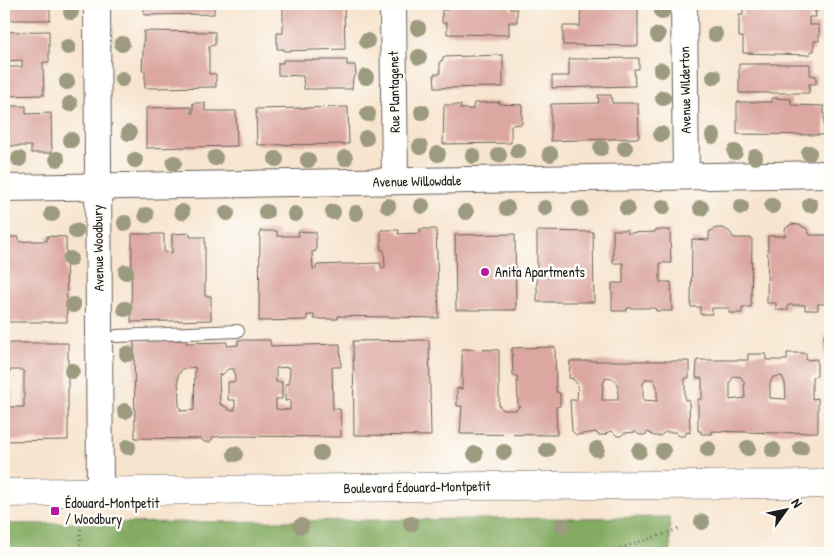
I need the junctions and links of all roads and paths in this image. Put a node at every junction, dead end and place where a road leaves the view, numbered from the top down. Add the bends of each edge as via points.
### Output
1 (97, 4) edge
2 (393, 4) edge
3 (684, 4) edge
4 (830, 174) edge
5 (686, 176) junction
6 (395, 181) junction
7 (97, 187) junction
8 (4, 188) edge
9 (238, 331) dead end
10 (117, 336) dead end
11 (830, 484) edge
12 (100, 491) junction
13 (4, 493) edge
14 (80, 519) dead end
15 (679, 529) dead end
16 (81, 553) edge
17 (606, 553) edge

1 - 7 street, Avenue Woodbury
2 - 6 street, Rue Plantagenet
3 - 5 street, Avenue Wilderton
4 - 5 street, Avenue Willowdale
5 - 6 street, Avenue Willowdale
6 - 7 street, Avenue Willowdale
7 - 8 street, Avenue Willowdale
7 - 12 street, Avenue Woodbury
9 - 10 lane
11 - 12 street, Boulevard Édouard-Montpetit
12 - 13 street, Boulevard Édouard-Montpetit
14 - 16 path
15 - 17 path

